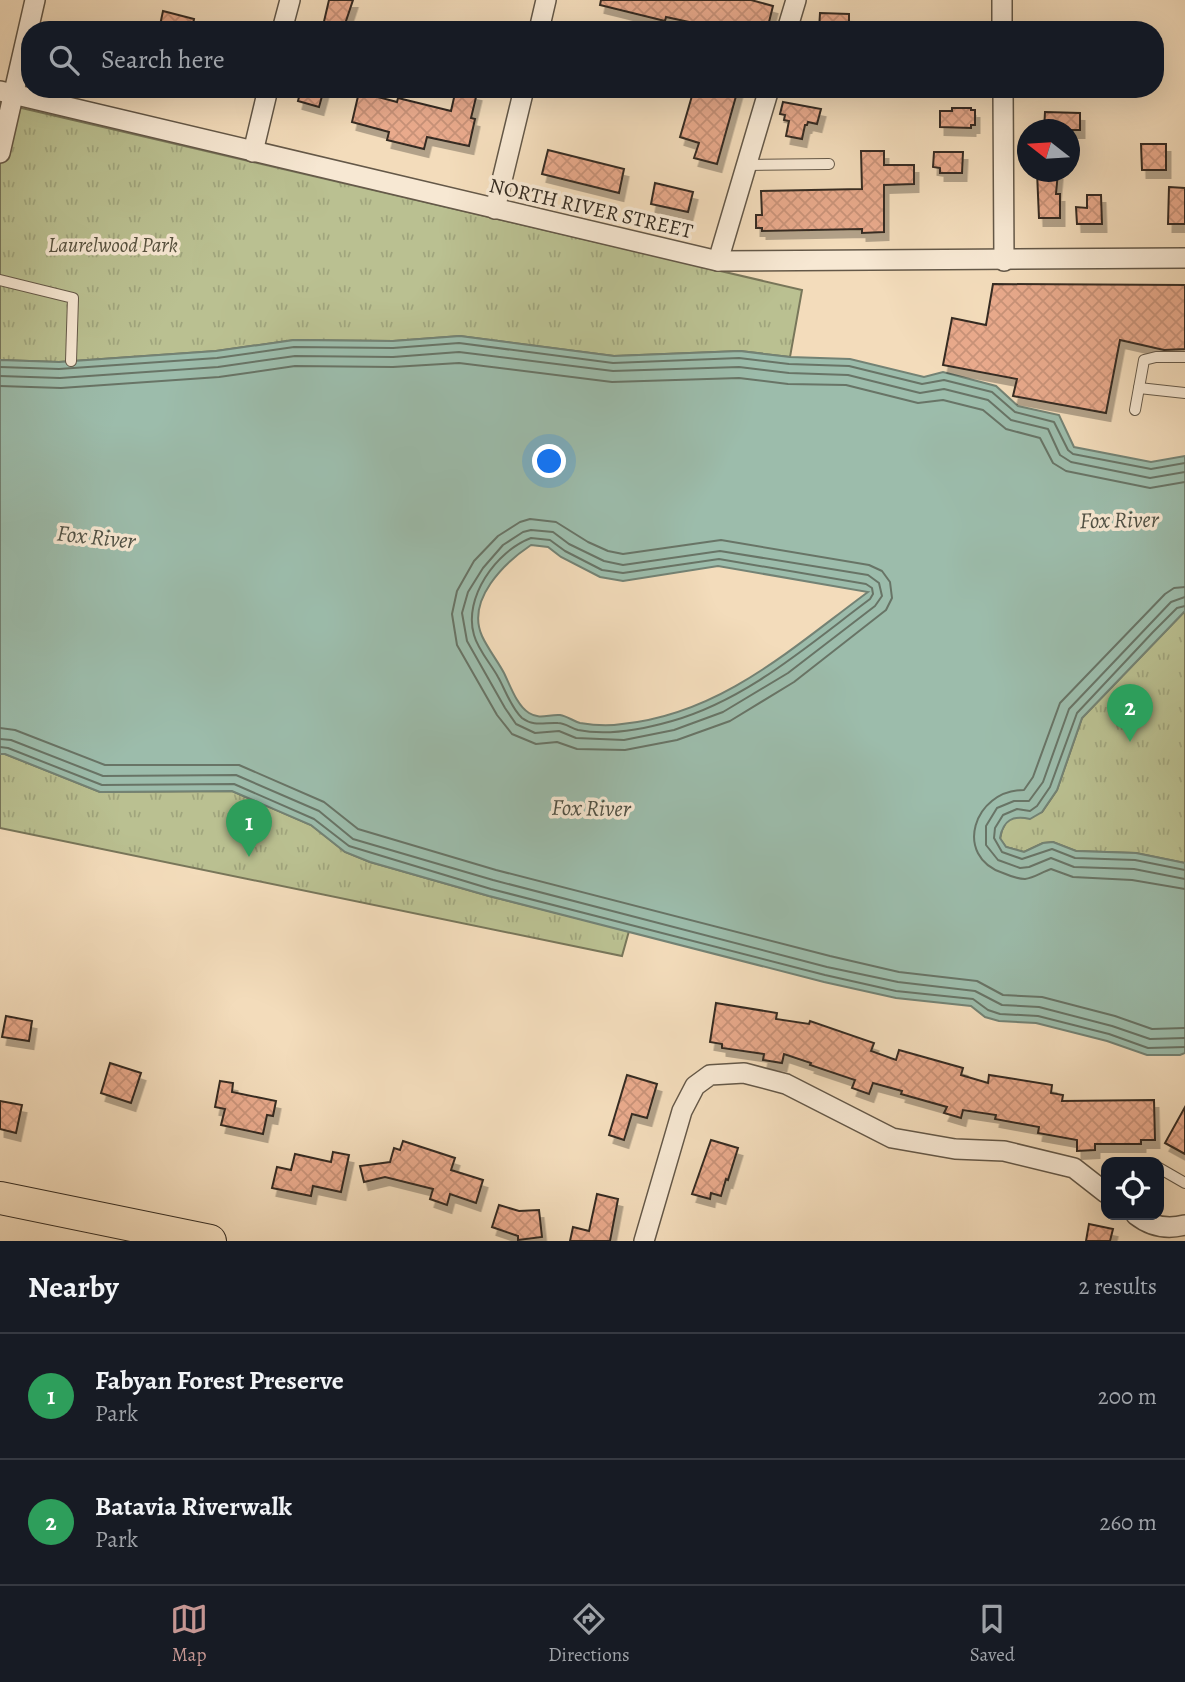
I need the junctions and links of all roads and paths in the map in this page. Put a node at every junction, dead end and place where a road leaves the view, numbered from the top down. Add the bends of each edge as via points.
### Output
1 (35, 0) edge
2 (290, 0) edge
3 (546, 0) edge
4 (796, 0) edge
5 (1002, 0) edge
6 (28, 21) edge
7 (284, 21) edge
8 (541, 21) edge
9 (790, 21) edge
10 (1002, 21) edge
11 (21, 45) edge
12 (6, 93) edge
13 (27, 98) edge
14 (266, 98) edge
15 (522, 98) edge
16 (766, 98) edge
17 (1003, 98) edge
18 (253, 152) junction
19 (0, 153) edge
20 (829, 164) dead end
21 (746, 165) junction
22 (495, 209) junction
23 (1185, 258) edge
24 (718, 261) junction
25 (1004, 261) junction
26 (0, 281) edge
27 (1185, 357) edge
28 (71, 361) dead end
29 (1139, 388) junction
30 (1185, 394) edge
31 (1135, 410) dead end
32 (1164, 1171) edge
33 (1185, 1183) edge
34 (1101, 1185) edge
35 (0, 1198) edge
36 (1142, 1220) edge
37 (1185, 1224) edge
38 (210, 1241) edge
39 (644, 1241) edge

1 - 6 street
2 - 7 street
3 - 8 street
4 - 9 street
5 - 10 street
11 - 12 street
12 - 19 street
13 - 18 street, NORTH RIVER STREET
14 - 18 street
15 - 22 street
16 - 21 street
17 - 25 street
18 - 22 street, NORTH RIVER STREET
20 - 21 lane
21 - 24 street
22 - 24 street, NORTH RIVER STREET
23 - 25 street, NORTH RIVER STREET
24 - 25 street, NORTH RIVER STREET
26 - 28 lane via 73,298
27 - 29 lane via 1144,360
29 - 30 lane
29 - 31 lane
32 - 33 lane
34 - 39 street via 1074,1168 1004,1151 955,1149 892,1138 786,1084 744,1073 710,1075 695,1086 682,1111
35 - 38 main road
36 - 37 street via 1149,1225

